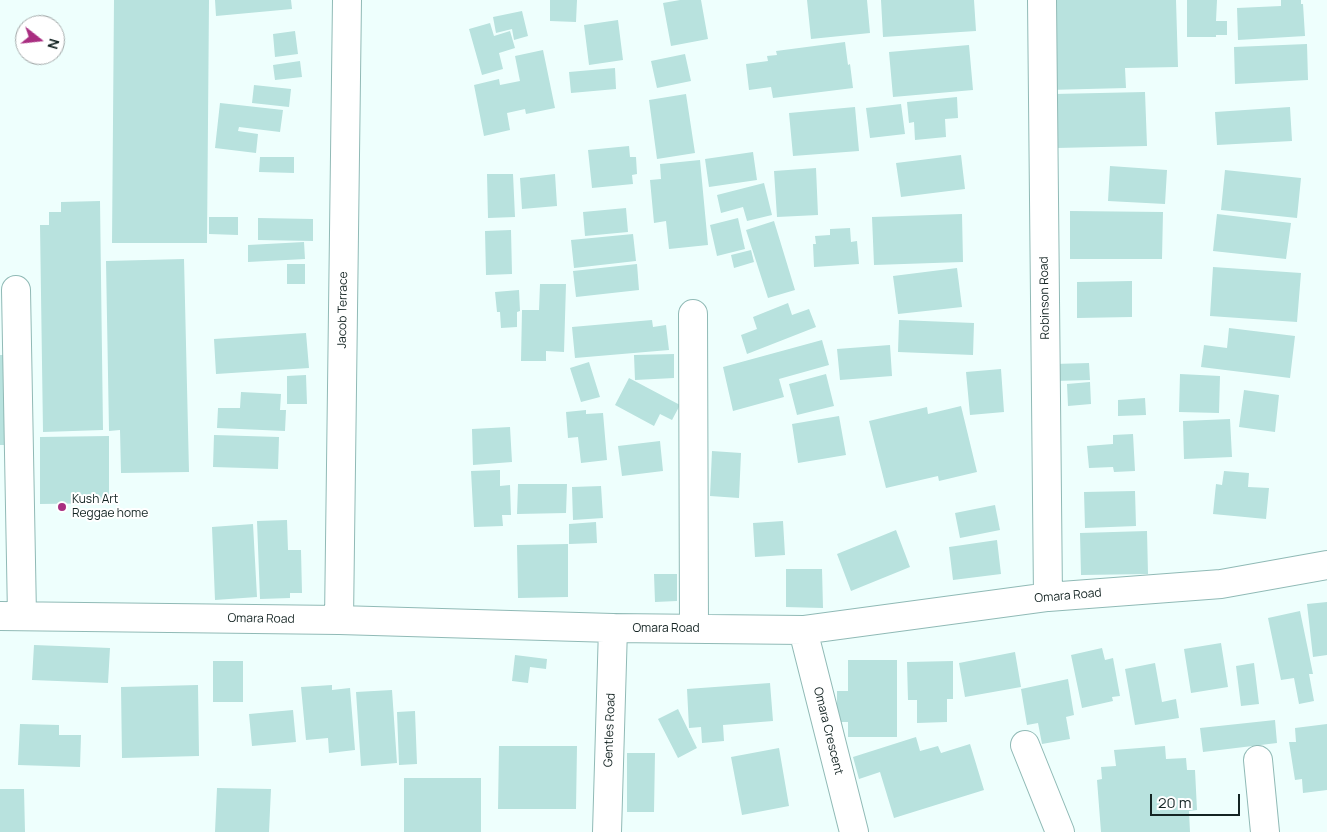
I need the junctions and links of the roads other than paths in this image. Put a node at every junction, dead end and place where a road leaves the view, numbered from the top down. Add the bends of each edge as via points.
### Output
1 (347, 0) edge
2 (1042, 0) edge
3 (16, 290) dead end
4 (693, 314) dead end
5 (1327, 565) edge
6 (1048, 597) junction
7 (11, 616) edge
8 (339, 620) junction
9 (613, 628) junction
10 (694, 629) junction
11 (803, 630) junction
12 (1025, 746) dead end
13 (1258, 760) dead end
14 (607, 832) edge
15 (854, 832) edge
16 (1060, 832) edge
17 (1265, 832) edge

1 - 8 street, Jacob Terrace
2 - 6 street, Robinson Road
3 - 7 street
4 - 10 street
5 - 6 street, Omara Road via 1221,584
6 - 11 street, Omara Road
7 - 8 street, Omara Road
8 - 9 street, Omara Road
9 - 10 street, Omara Road
9 - 14 street, Gentles Road
10 - 11 street, Omara Road
11 - 15 street, Omara Crescent
12 - 16 street
13 - 17 street

